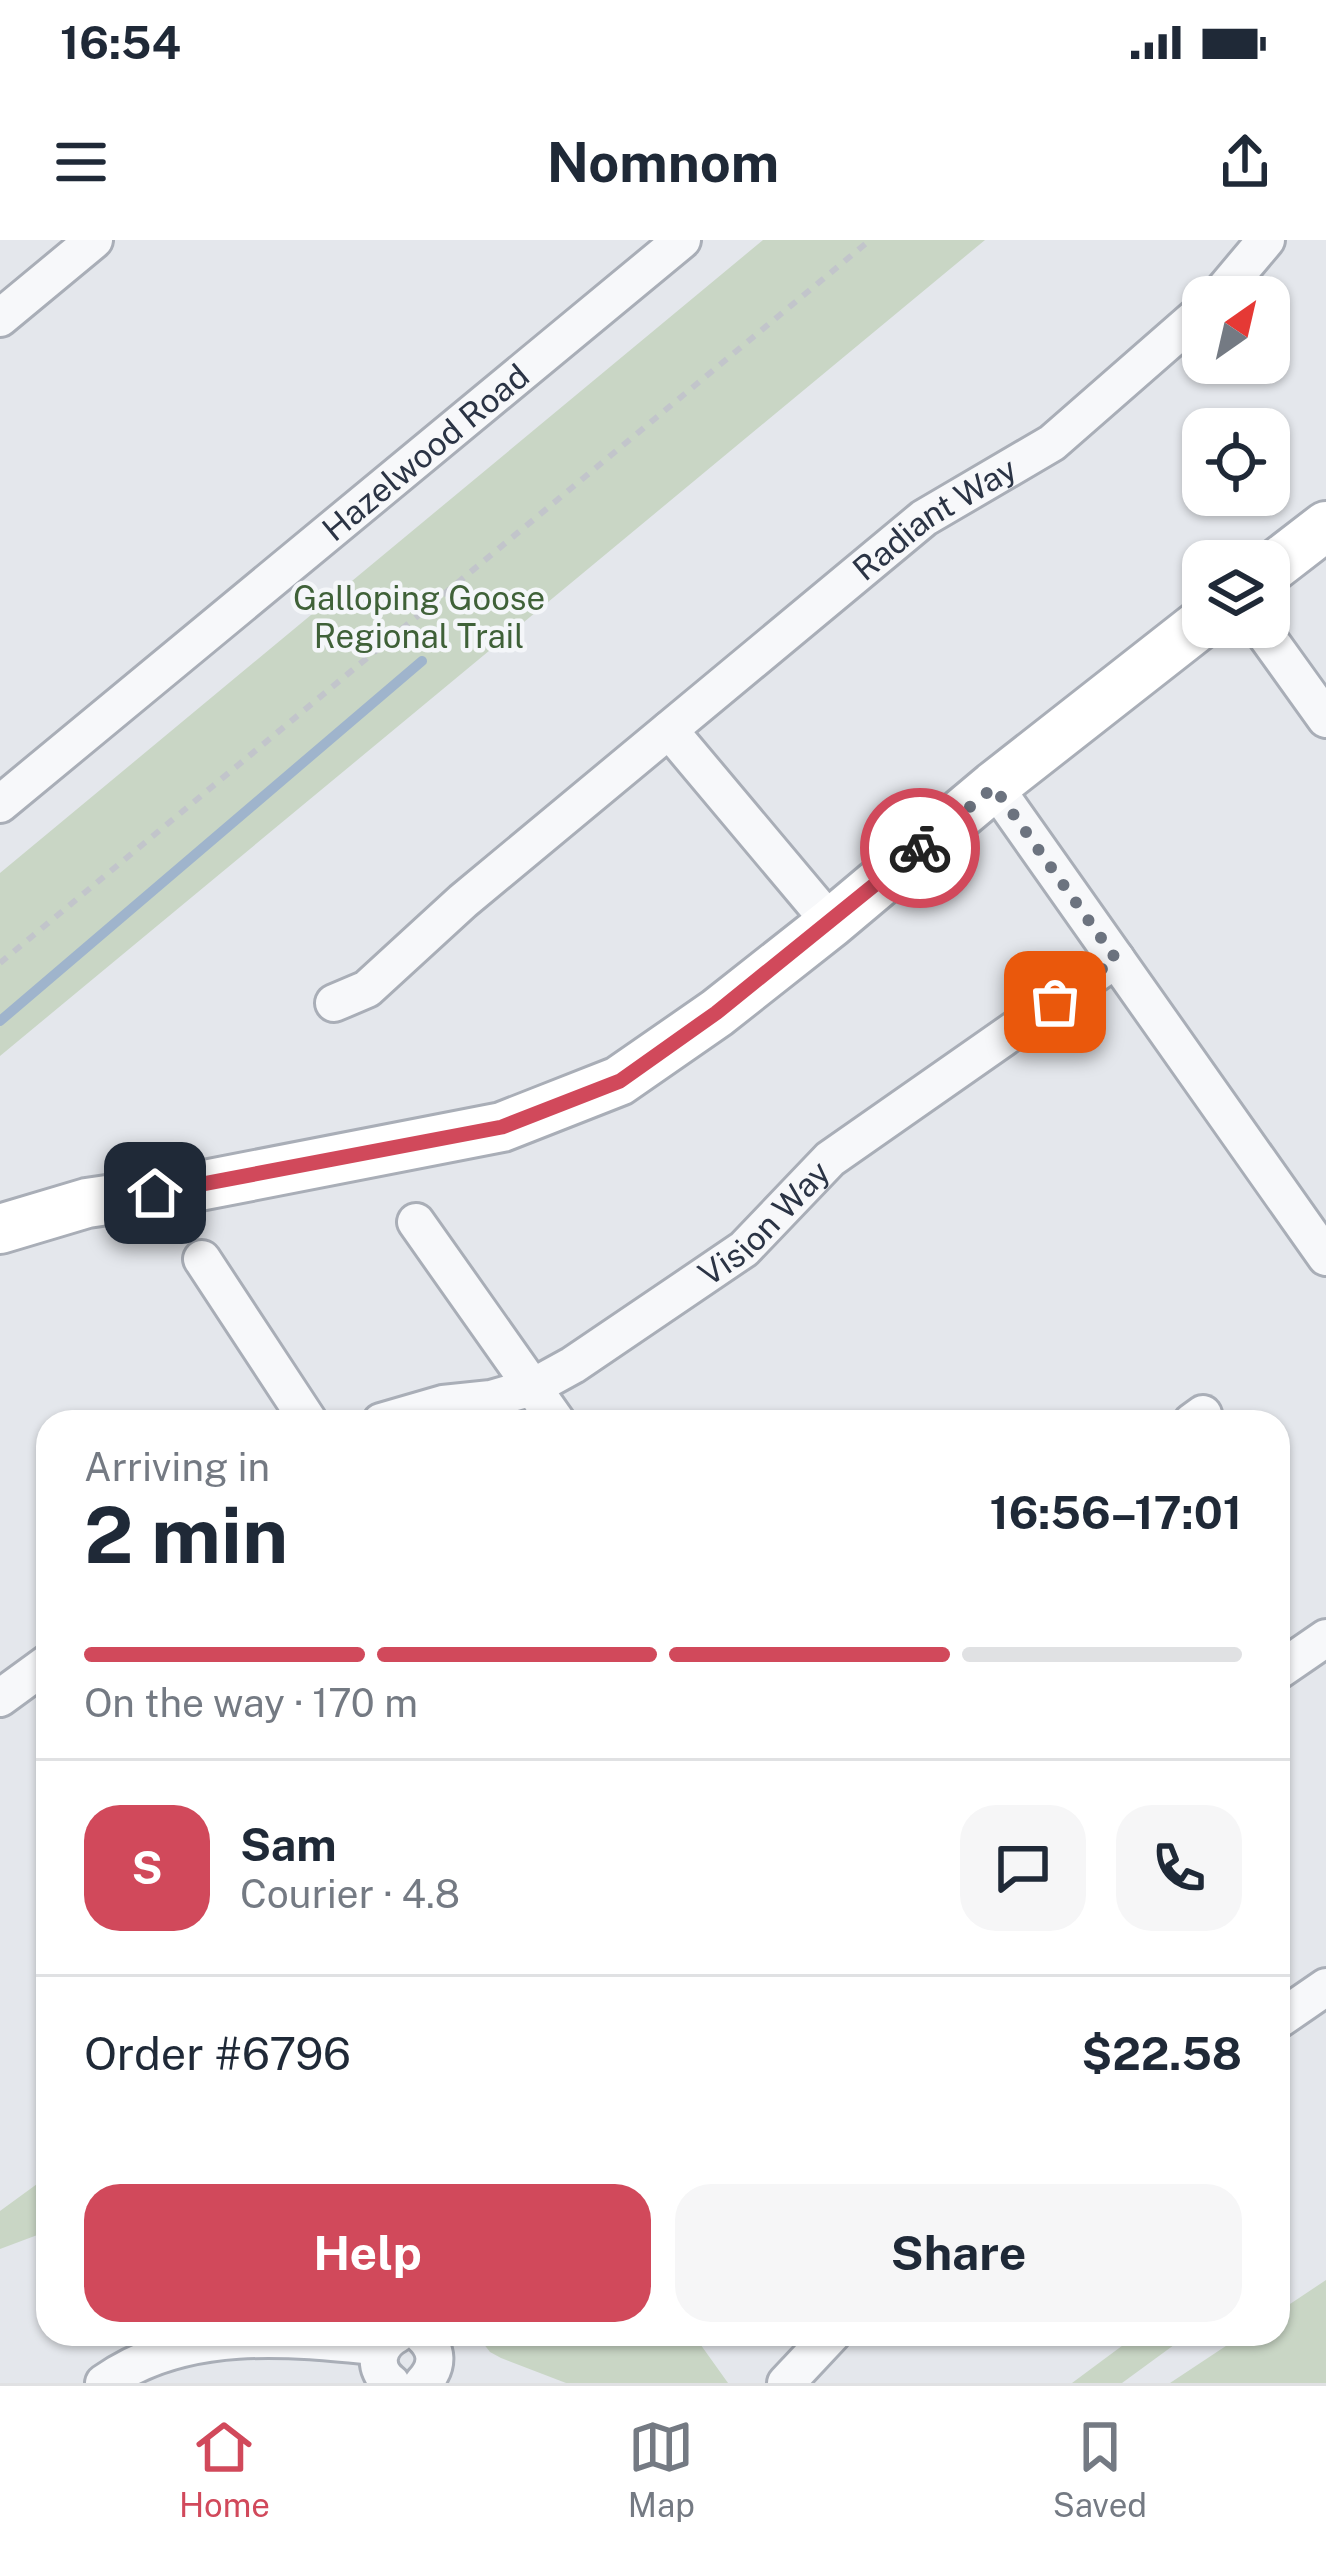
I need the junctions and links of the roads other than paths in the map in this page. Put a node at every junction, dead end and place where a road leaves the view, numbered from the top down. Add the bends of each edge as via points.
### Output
1 (94, 240) edge
2 (682, 240) edge
3 (1266, 240) edge
4 (1236, 276) edge
5 (0, 318) edge
6 (1182, 329) edge
7 (1326, 526) edge
8 (1290, 554) edge
9 (1182, 639) edge
10 (1275, 648) edge
11 (1326, 719) edge
12 (669, 730) junction
13 (994, 787) junction
14 (0, 804) edge
15 (832, 923) junction
16 (1116, 959) junction
17 (334, 1003) dead end
18 (416, 1222) dead end
19 (0, 1229) edge
20 (1326, 1257) edge
21 (202, 1259) dead end
22 (533, 1387) junction
23 (301, 1410) edge
24 (422, 1410) edge
25 (549, 1410) edge
26 (1326, 1638) edge
27 (1290, 1663) edge
28 (36, 1672) edge
29 (0, 1698) edge
30 (1326, 1987) edge
31 (1290, 2012) edge
32 (209, 2346) edge
33 (386, 2346) edge
34 (433, 2346) edge
35 (821, 2346) edge
36 (438, 2380) edge
37 (104, 2383) edge
38 (391, 2383) edge
39 (786, 2383) edge

1 - 5 street
2 - 14 street, Hazelwood Road
3 - 4 street
6 - 12 street, Radiant Way via 1052,443 924,518
7 - 8 main road
9 - 13 main road
10 - 11 street
12 - 15 street
12 - 17 street, Radiant Way via 367,988
13 - 15 main road
13 - 16 street
15 - 19 main road via 620,1081 502,1127 87,1203
16 - 20 street
16 - 22 street, Vision Way via 830,1160 744,1249
18 - 22 street
21 - 23 street
22 - 24 street, Vision Way
22 - 25 street
26 - 27 street
28 - 29 street
30 - 31 street
32 - 37 street via 136,2363
33 - 38 street via 377,2364
34 - 36 street
35 - 39 street

